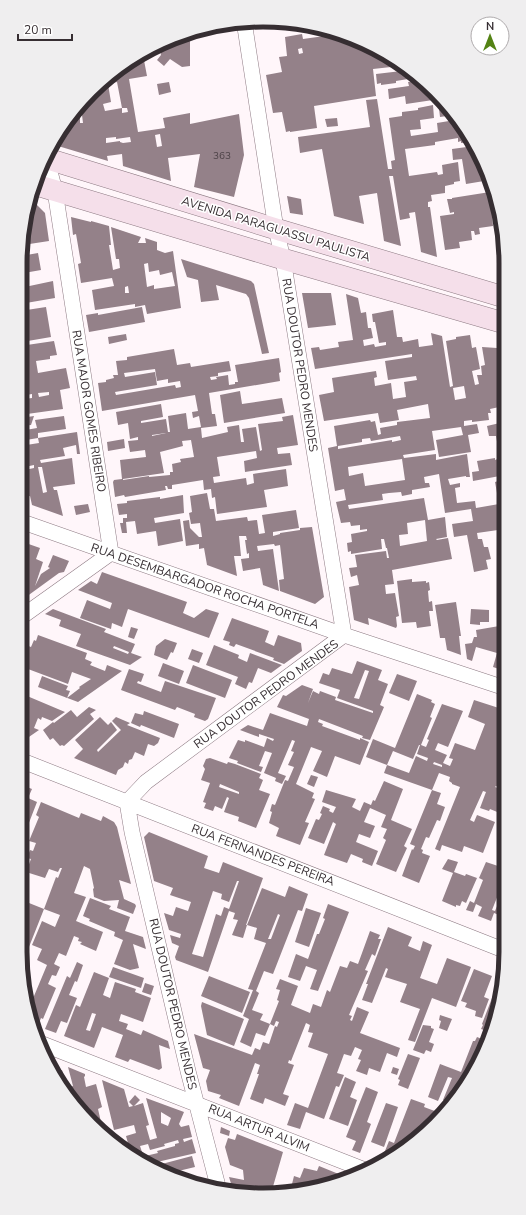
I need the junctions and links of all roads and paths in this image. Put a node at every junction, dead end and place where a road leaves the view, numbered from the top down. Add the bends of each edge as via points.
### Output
1 (245, 28) edge
2 (50, 161) edge
3 (49, 164) edge
4 (40, 186) edge
5 (55, 191) junction
6 (276, 229) junction
7 (283, 259) junction
8 (499, 296) edge
9 (499, 322) edge
10 (27, 523) edge
11 (111, 553) junction
12 (27, 613) edge
13 (344, 636) junction
14 (499, 686) edge
15 (27, 763) edge
16 (126, 802) junction
17 (499, 948) edge
18 (46, 1045) edge
19 (197, 1103) junction
20 (359, 1168) edge
21 (217, 1183) edge

1 - 6 street, RUA DOUTOR PEDRO MENDES
2 - 6 main road, AVENIDA PARAGUASSU PAULISTA
3 - 5 street, RUA MAJOR GOMES RIBEIRO
4 - 5 main road
5 - 7 main road
5 - 11 street, RUA MAJOR GOMES RIBEIRO
6 - 7 street, RUA DOUTOR PEDRO MENDES
6 - 8 main road, AVENIDA PARAGUASSU PAULISTA
7 - 9 main road
7 - 13 street, RUA DOUTOR PEDRO MENDES
10 - 11 street, RUA DESEMBARGADOR ROCHA PORTELA
11 - 12 street
11 - 13 street, RUA DESEMBARGADOR ROCHA PORTELA
13 - 14 street, RUA DESEMBARGADOR ROCHA PORTELA
13 - 16 street, RUA DOUTOR PEDRO MENDES via 146,782
15 - 16 street, RUA FERNANDES PEREIRA
16 - 17 street, RUA FERNANDES PEREIRA
16 - 19 street, RUA DOUTOR PEDRO MENDES
18 - 19 street, RUA ARTUR ALVIM
19 - 20 street, RUA ARTUR ALVIM
19 - 21 street, RUA DOUTOR PEDRO MENDES

